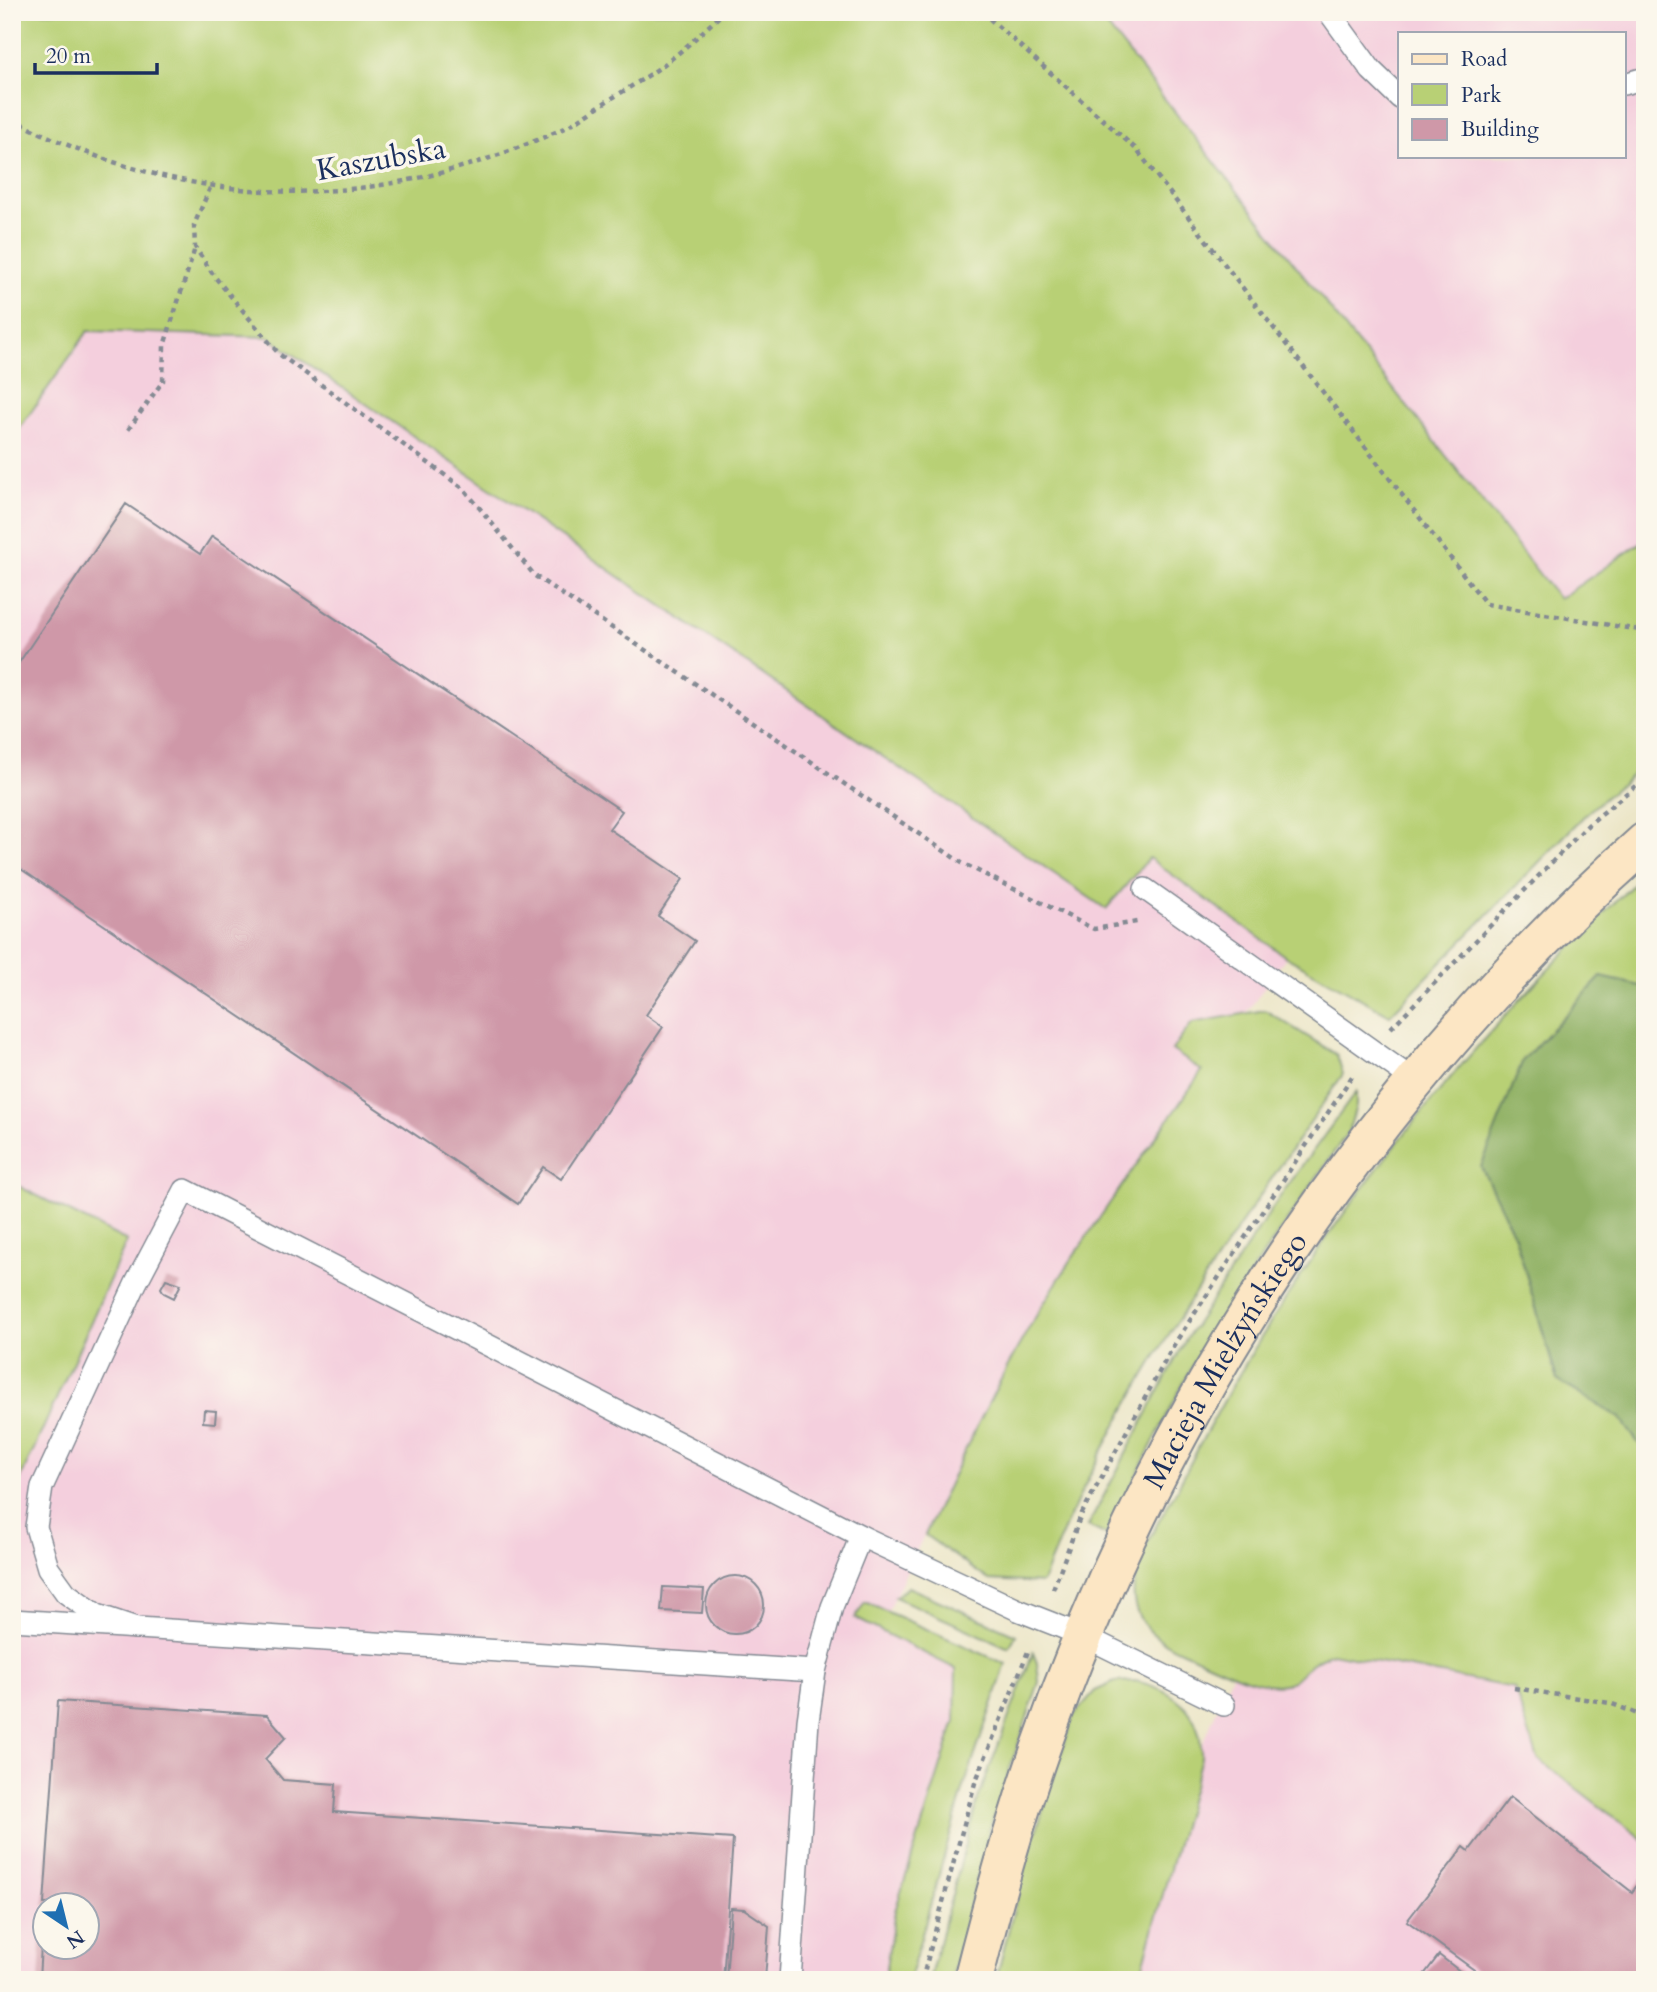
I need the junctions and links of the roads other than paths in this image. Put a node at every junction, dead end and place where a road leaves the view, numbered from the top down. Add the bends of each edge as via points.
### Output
1 (1329, 12) edge
2 (1645, 78) edge
3 (1626, 83) edge
4 (1398, 96) edge
5 (1645, 842) edge
6 (1145, 889) dead end
7 (1415, 1081) junction
8 (861, 1536) junction
9 (12, 1620) edge
10 (136, 1628) junction
11 (1084, 1636) junction
12 (815, 1671) junction
13 (1224, 1705) dead end
14 (790, 1980) edge
15 (973, 1980) edge

1 - 4 lane via 1371,70
2 - 3 lane
5 - 7 street, Macieja Mielżyńskiego via 1513,970
6 - 7 lane
7 - 11 street, Macieja Mielżyńskiego via 1272,1276 1212,1376 1157,1477
8 - 10 lane via 185,1190 136,1283 42,1487 36,1527 48,1568 66,1592 97,1615
8 - 11 lane
8 - 12 lane via 832,1607
9 - 10 lane
10 - 12 lane
11 - 13 lane
11 - 15 street, Macieja Mielżyńskiego via 1002,1863
12 - 14 lane

